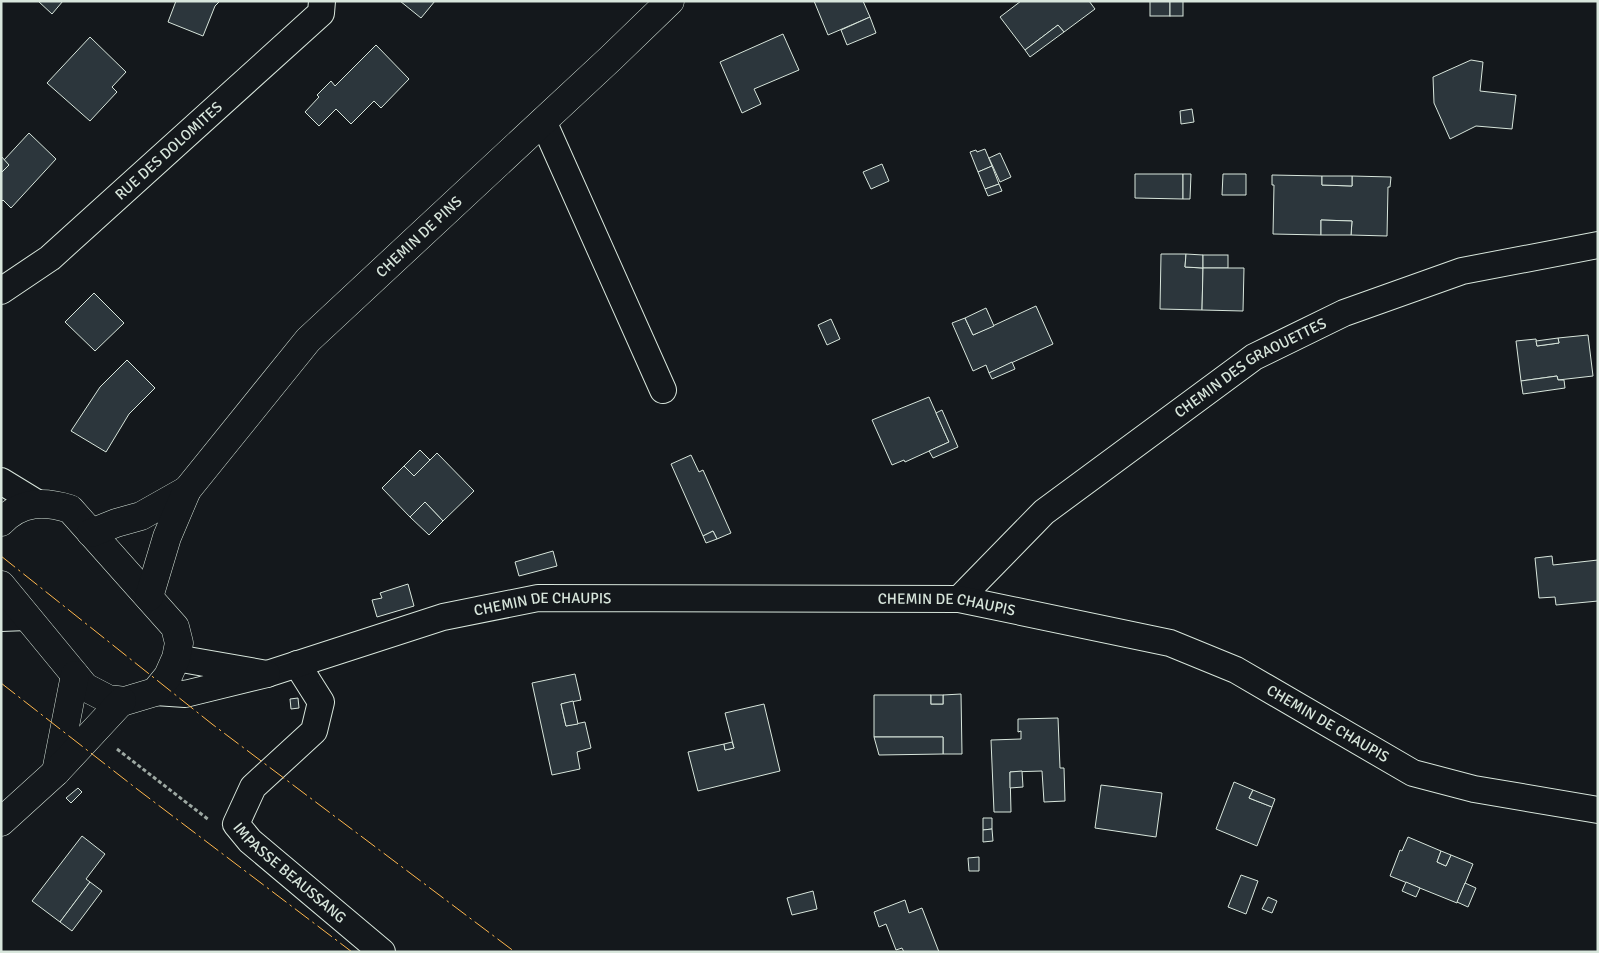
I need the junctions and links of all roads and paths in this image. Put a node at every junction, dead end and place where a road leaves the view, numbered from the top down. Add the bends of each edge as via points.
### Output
1 (322, 1) edge
2 (670, 1) edge
3 (542, 121) junction
4 (1598, 245) edge
5 (1, 291) edge
6 (663, 390) dead end
7 (1, 481) edge
8 (187, 490) junction
9 (37, 502) junction
10 (1, 522) edge
11 (91, 533) junction
12 (1, 585) edge
13 (149, 597) junction
14 (959, 599) junction
15 (14, 617) edge
16 (176, 658) junction
17 (297, 664) junction
18 (267, 674) junction
19 (75, 676) junction
20 (156, 692) junction
21 (122, 701) junction
22 (91, 734) junction
23 (56, 772) junction
24 (1598, 810) edge
25 (1, 822) edge
26 (236, 824) junction
27 (382, 952) edge

1 - 5 street, RUE DES DOLOMITES via 321,13 50,258
2 - 3 street, CHEMIN DE PINS
3 - 6 street
3 - 8 street, CHEMIN DE PINS via 308,340
4 - 14 street, CHEMIN DES GRAOUETTES via 1462,271 1344,313 1254,358 1044,512
7 - 9 street
8 - 11 street, CHEMIN DE PINS via 141,516
8 - 13 street, CHEMIN DE PINS via 167,537
9 - 10 street via 19,509
9 - 11 street via 70,508
11 - 13 street
12 - 15 street
13 - 16 street via 175,627 180,643
14 - 17 street, CHEMIN DE CHAUPIS via 538,598 443,617
14 - 24 street, CHEMIN DE CHAUPIS via 1170,643 1236,670 1413,773 1474,789
15 - 19 street
16 - 18 street, CHEMIN DE CHAUPIS
16 - 20 street
17 - 18 street, CHEMIN DE CHAUPIS
17 - 26 street, IMPASSE BEAUSSANG via 321,702 314,731 253,787
18 - 20 street, CHEMIN DE CHAUPIS via 185,694
19 - 21 street via 86,687 108,699
19 - 23 street
20 - 21 street
21 - 22 street
22 - 23 street
22 - 26 path via 110,744 214,823
23 - 25 street
26 - 27 street, IMPASSE BEAUSSANG via 250,841

